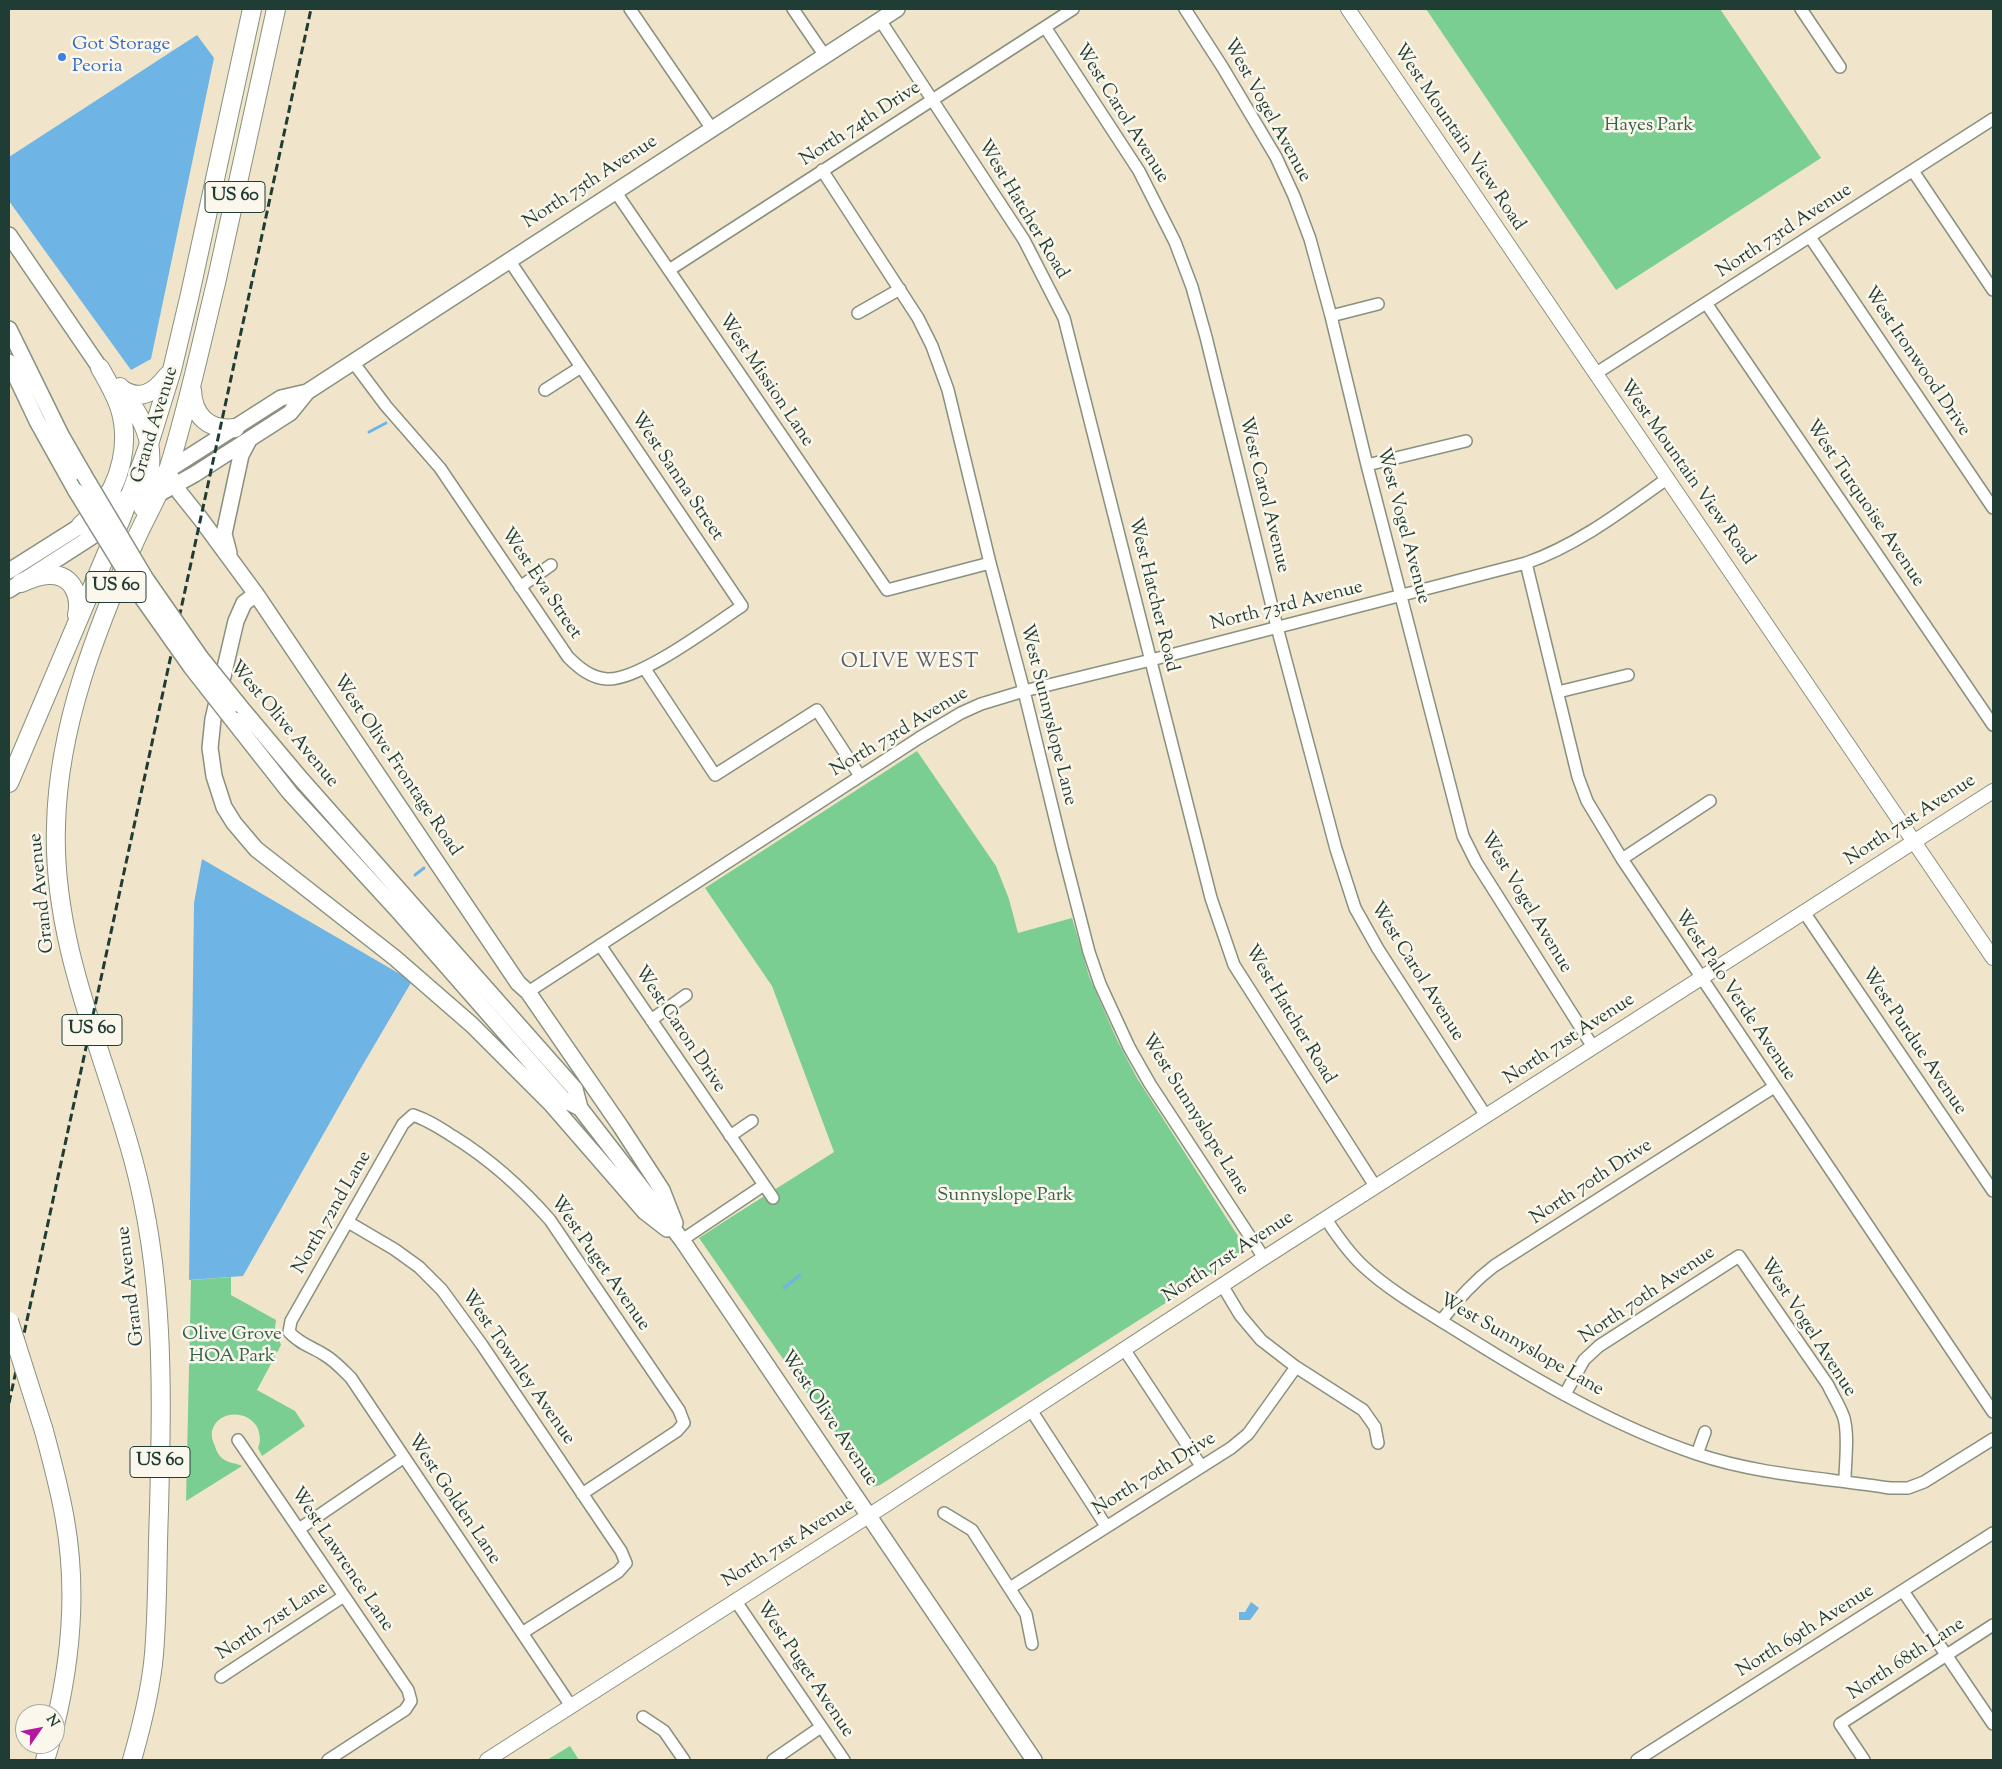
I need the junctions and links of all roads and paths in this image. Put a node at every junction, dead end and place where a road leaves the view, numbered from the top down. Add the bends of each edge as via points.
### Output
1 (252, 9) edge
2 (276, 9) edge
3 (630, 9) edge
4 (793, 9) edge
5 (897, 9) edge
6 (1073, 9) edge
7 (1185, 9) edge
8 (1348, 9) edge
9 (1801, 9) edge
10 (880, 20) junction
11 (1045, 27) junction
12 (826, 56) junction
13 (1840, 67) dead end
14 (933, 99) junction
15 (1993, 119) edge
16 (712, 129) junction
17 (822, 170) junction
18 (1913, 171) junction
19 (615, 191) junction
20 (9, 235) edge
21 (1810, 237) junction
22 (509, 260) junction
23 (668, 270) junction
24 (900, 289) junction
25 (1993, 290) edge
26 (1706, 302) junction
27 (1378, 304) dead end
28 (858, 313) dead end
29 (1331, 316) junction
30 (9, 329) edge
31 (9, 362) edge
32 (352, 362) junction
33 (581, 367) junction
34 (100, 368) junction
35 (172, 370) junction
36 (1595, 374) junction
37 (192, 384) junction
38 (120, 387) junction
39 (545, 390) dead end
40 (307, 392) junction
41 (155, 421) junction
42 (235, 428) junction
43 (250, 438) junction
44 (150, 441) junction
45 (1466, 441) dead end
46 (1367, 464) junction
47 (171, 477) junction
48 (1668, 478) junction
49 (145, 494) junction
50 (1993, 508) edge
51 (122, 517) junction
52 (80, 526) junction
53 (233, 561) junction
54 (990, 563) junction
55 (1526, 564) junction
56 (551, 565) dead end
57 (13, 581) edge
58 (520, 587) junction
59 (256, 594) junction
60 (1402, 596) junction
61 (742, 606) joint
62 (1277, 627) junction
63 (75, 630) junction
64 (1151, 660) junction
65 (645, 669) junction
66 (1628, 675) dead end
67 (1024, 691) junction
68 (1558, 692) junction
69 (1993, 726) edge
70 (860, 776) junction
71 (9, 784) edge
72 (1993, 791) edge
73 (1710, 800) dead end
74 (1913, 842) junction
75 (1622, 859) junction
76 (1804, 912) junction
77 (600, 945) junction
78 (1993, 958) edge
79 (1700, 978) junction
80 (528, 992) junction
81 (686, 995) dead end
82 (651, 1020) junction
83 (1593, 1047) junction
84 (1774, 1087) junction
85 (580, 1108) junction
86 (413, 1115) joint
87 (1486, 1116) junction
88 (752, 1122) dead end
89 (730, 1136) junction
90 (764, 1185) junction
91 (1375, 1186) junction
92 (1993, 1191) edge
93 (773, 1198) dead end
94 (1326, 1219) junction
95 (348, 1222) junction
96 (682, 1240) junction
97 (1739, 1256) joint
98 (1264, 1258) junction
99 (1222, 1285) junction
100 (9, 1321) edge
101 (1441, 1321) junction
102 (290, 1332) joint
103 (1124, 1348) junction
104 (1296, 1367) junction
105 (1565, 1394) junction
106 (1031, 1410) junction
107 (1993, 1412) edge
108 (1705, 1432) dead end
109 (1993, 1439) edge
110 (238, 1440) dead end
111 (1378, 1443) dead end
112 (1697, 1454) junction
113 (403, 1458) junction
114 (1201, 1466) junction
115 (1844, 1481) junction
116 (582, 1494) junction
117 (944, 1513) dead end
118 (869, 1515) junction
119 (1106, 1526) junction
120 (299, 1530) junction
121 (1993, 1533) edge
122 (1010, 1588) junction
123 (1903, 1591) junction
124 (344, 1596) junction
125 (735, 1600) junction
126 (1993, 1625) edge
127 (522, 1633) junction
128 (1032, 1644) dead end
129 (1947, 1655) junction
130 (221, 1677) dead end
131 (60, 1704) edge
132 (571, 1706) junction
133 (643, 1718) dead end
134 (1993, 1724) edge
135 (821, 1727) junction
136 (132, 1760) edge
137 (328, 1760) edge
138 (487, 1760) edge
139 (684, 1760) edge
140 (773, 1760) edge
141 (844, 1760) edge
142 (1034, 1760) edge
143 (1637, 1760) edge
144 (1864, 1760) edge

1 - 35 highway, Grand Avenue / US 60
2 - 37 highway, Grand Avenue / US 60
3 - 16 street
4 - 12 street
5 - 10 main road, North 75th Avenue
6 - 11 street, North 74th Drive
7 - 29 street, West Vogel Avenue via 1276,157 1310,239
8 - 36 street, West Mountain View Road
9 - 13 street
10 - 12 main road, North 75th Avenue
10 - 14 street, West Hatcher Road
11 - 14 street, North 74th Drive
11 - 62 street, West Carol Avenue via 1139,171 1175,242 1206,337
12 - 16 main road, North 75th Avenue
14 - 17 street, North 74th Drive
14 - 64 street, West Hatcher Road via 1024,240 1064,318
15 - 18 street, North 73rd Avenue
16 - 19 main road, North 75th Avenue
17 - 23 street, North 74th Drive
17 - 24 street, West Sunnyslope Lane
18 - 21 street, North 73rd Avenue
18 - 25 street
19 - 22 main road, North 75th Avenue
19 - 23 street, West Mission Lane
20 - 34 main road
21 - 26 street, North 73rd Avenue
21 - 50 street, West Ironwood Drive
22 - 32 main road, North 75th Avenue
22 - 33 street, West Sanna Street
23 - 54 street, West Mission Lane via 887,590
24 - 28 street
24 - 54 street, West Sunnyslope Lane via 932,346 948,390
26 - 36 street, North 73rd Avenue
26 - 69 street, West Turquoise Avenue
27 - 29 street
29 - 46 street, West Vogel Avenue
30 - 85 main road, West Olive Avenue, bridge via 84,475 146,579 201,658 307,786 575,1089
31 - 85 main road, West Olive Avenue, bridge via 76,491 138,592 191,667 290,793 564,1100
32 - 40 main road, North 75th Avenue
32 - 58 street, West Eva Street via 440,468
33 - 39 street
33 - 61 street, West Sanna Street
34 - 38 highway
34 - 52 highway via 120,408 123,453 110,492 96,512
35 - 38 highway via 151,392 134,395
35 - 41 highway, Grand Avenue / US 60
36 - 48 street, West Mountain View Road
37 - 42 highway via 193,403 205,420 220,428
37 - 47 highway, Grand Avenue / US 60
38 - 44 highway via 140,416
40 - 42 main road, North 75th Avenue via 281,398
40 - 43 main road, North 75th Avenue via 290,413
41 - 44 highway, Grand Avenue / US 60
41 - 47 highway via 160,448
42 - 47 main road, North 75th Avenue
43 - 47 main road, North 75th Avenue via 195,474
43 - 53 main road via 241,455 224,534
44 - 49 highway, Grand Avenue / US 60
45 - 46 street
46 - 60 street, West Vogel Avenue
47 - 49 highway, Grand Avenue / US 60
47 - 53 main road via 221,549
48 - 55 street, North 73rd Avenue via 1569,545
48 - 74 street, West Mountain View Road
49 - 51 highway, Grand Avenue / US 60
49 - 52 main road
49 - 136 highway, Grand Avenue / US 60 via 136,538 100,626 73,710 63,756 56,826 56,859 70,954 134,1164 151,1246 160,1317 161,1429 154,1656 146,1709
51 - 57 main road
51 - 63 highway, Grand Avenue / US 60
52 - 57 main road
53 - 59 main road, West Olive Frontage Road
54 - 67 street, West Sunnyslope Lane
55 - 60 street, North 73rd Avenue
55 - 68 street, West Palo Verde Avenue
56 - 58 street
57 - 63 highway via 49,575 68,581 78,601
58 - 65 street, West Eva Street via 568,657 580,669 592,676 608,679 626,677
59 - 80 main road, West Olive Frontage Road via 518,983
59 - 96 main road via 244,603 236,621 213,719 210,748 214,776 224,807 234,823 256,849 395,958 472,1026 552,1105 645,1212
60 - 62 street, North 73rd Avenue
60 - 83 street, West Vogel Avenue via 1463,836 1480,869
61 - 65 street, West Eva Street
62 - 64 street, North 73rd Avenue
62 - 87 street, West Carol Avenue via 1336,850 1355,908
63 - 71 highway, Grand Avenue / US 60
64 - 67 street, North 73rd Avenue
64 - 91 street, West Hatcher Road via 1211,898 1234,965
65 - 70 street via 715,775 817,710
66 - 68 street
67 - 70 street, North 73rd Avenue via 961,713
67 - 98 street, West Sunnyslope Lane via 1065,861 1100,984 1150,1084
68 - 75 street, West Palo Verde Avenue via 1578,777 1587,800
70 - 77 street, North 73rd Avenue
72 - 74 street, North 71st Avenue
73 - 75 street
74 - 76 street, North 71st Avenue
74 - 78 street, West Mountain View Road
75 - 79 street, West Palo Verde Avenue
76 - 79 street, North 71st Avenue
76 - 92 street, West Purdue Avenue
77 - 80 street, North 73rd Avenue
77 - 82 street, West Caron Drive
79 - 83 street, North 71st Avenue
79 - 84 street, West Palo Verde Avenue
80 - 96 main road, West Olive Frontage Road via 662,1190
81 - 82 street
82 - 89 street, West Caron Drive
83 - 87 street, North 71st Avenue
84 - 101 street, North 70th Drive via 1494,1266 1460,1295
84 - 107 street, West Palo Verde Avenue
85 - 96 main road, West Olive Avenue
86 - 95 street, North 72nd Lane via 403,1124
86 - 116 street, West Puget Avenue via 426,1119 486,1157 537,1205 679,1410 684,1423 677,1431
87 - 91 street, North 71st Avenue
88 - 89 street
89 - 90 street, West Caron Drive
90 - 93 street, West Caron Drive
90 - 96 street
91 - 94 street, North 71st Avenue
94 - 98 street, North 71st Avenue
94 - 101 street, West Sunnyslope Lane via 1363,1266
95 - 102 street, North 72nd Lane via 291,1321
95 - 116 street, West Townley Avenue via 401,1253 442,1290
96 - 118 main road, West Olive Avenue
97 - 105 street, North 70th Avenue via 1599,1346 1584,1360
97 - 115 street, West Vogel Avenue via 1828,1386 1844,1418
98 - 99 street, North 71st Avenue
99 - 103 street, North 71st Avenue
99 - 104 street via 1250,1329
100 - 131 highway, bridge via 44,1431 66,1522 70,1565 69,1651
101 - 105 street, West Sunnyslope Lane
102 - 113 street, West Golden Lane via 298,1341 340,1366
103 - 106 street, North 71st Avenue
103 - 114 street
104 - 111 street via 1363,1410 1375,1427
104 - 114 street, North 70th Drive via 1248,1434
105 - 112 street, West Sunnyslope Lane via 1629,1427
106 - 118 street, North 71st Avenue
106 - 119 street
108 - 112 street
109 - 115 street, West Sunnyslope Lane via 1924,1482 1908,1488
110 - 120 street, West Lawrence Lane
112 - 115 street, West Sunnyslope Lane via 1756,1470
113 - 120 street
113 - 127 street, West Golden Lane
114 - 119 street, North 70th Drive
116 - 127 street, West Townley Avenue via 626,1563 618,1572
117 - 122 street via 972,1530
118 - 125 street, North 71st Avenue
118 - 142 main road, West Olive Avenue
119 - 122 street, North 70th Drive
120 - 124 street, West Lawrence Lane
121 - 123 street, North 69th Avenue
122 - 128 street via 1026,1614
123 - 129 street
123 - 143 street, North 69th Avenue
124 - 130 street, North 71st Lane
124 - 137 street, West Lawrence Lane via 408,1690 411,1701 405,1710
125 - 132 street, North 71st Avenue
125 - 135 street, West Puget Avenue
126 - 129 street, North 68th Lane
127 - 132 street, West Golden Lane
129 - 134 street
129 - 144 street, North 68th Lane via 1840,1724
132 - 138 street, North 71st Avenue
133 - 139 street via 664,1731
135 - 140 street
135 - 141 street, West Puget Avenue

